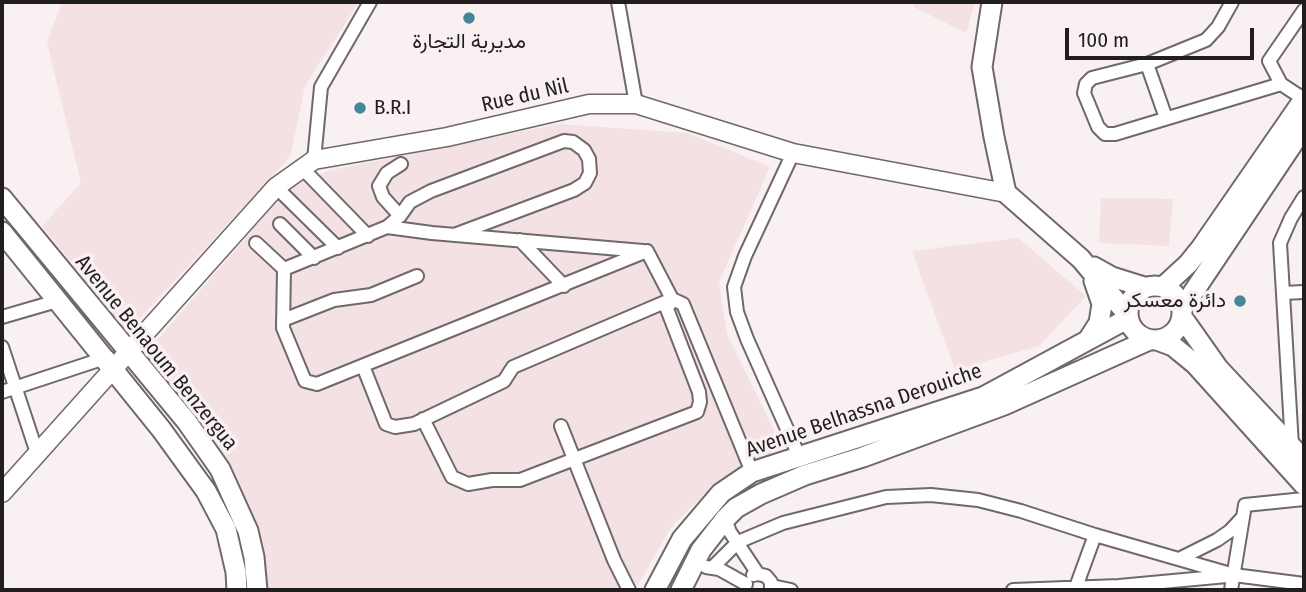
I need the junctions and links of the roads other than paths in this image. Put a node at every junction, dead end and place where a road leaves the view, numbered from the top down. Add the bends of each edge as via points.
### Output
1 (373, 2) edge
2 (618, 2) edge
3 (992, 2) edge
4 (1232, 2) edge
5 (1304, 10) edge
6 (1147, 64) junction
7 (1282, 84) junction
8 (1304, 99) edge
9 (636, 104) junction
10 (1166, 118) junction
11 (1304, 127) edge
12 (793, 153) junction
13 (308, 164) junction
14 (401, 164) dead end
15 (276, 187) junction
16 (1006, 193) junction
17 (1304, 197) edge
18 (2, 198) edge
19 (400, 216) junction
20 (280, 224) dead end
21 (387, 227) junction
22 (2, 232) edge
23 (454, 235) junction
24 (368, 236) junction
25 (520, 240) junction
26 (256, 243) dead end
27 (338, 248) junction
28 (647, 251) junction
29 (314, 258) junction
30 (1081, 259) junction
31 (284, 269) junction
32 (416, 276) dead end
33 (564, 286) junction
34 (1154, 287) junction
35 (1304, 292) edge
36 (1283, 293) junction
37 (672, 299) junction
38 (57, 300) junction
39 (1182, 313) junction
40 (1127, 316) junction
41 (2, 317) edge
42 (283, 320) junction
43 (1087, 340) junction
44 (1153, 340) junction
45 (2, 348) edge
46 (128, 352) junction
47 (108, 364) junction
48 (363, 366) junction
49 (8, 390) edge
50 (423, 419) junction
51 (561, 426) dead end
52 (37, 453) junction
53 (1298, 453) edge
54 (799, 456) junction
55 (574, 460) junction
56 (752, 472) junction
57 (1304, 485) edge
58 (2, 493) edge
59 (1304, 499) edge
60 (1244, 516) junction
61 (725, 519) junction
62 (1095, 536) junction
63 (738, 542) junction
64 (1179, 559) junction
65 (702, 567) junction
66 (758, 573) junction
67 (1234, 575) junction
68 (1304, 584) edge
69 (747, 587) edge
70 (1076, 587) junction
71 (771, 588) edge
72 (1119, 588) edge
73 (237, 590) edge
74 (257, 590) edge
75 (629, 590) edge
76 (655, 590) edge
77 (681, 590) edge
78 (791, 590) edge
79 (1013, 590) edge
80 (1231, 590) edge

1 - 13 street via 321,88
2 - 9 street
3 - 16 main road via 982,67
4 - 6 street via 1206,40
5 - 7 street via 1269,61
6 - 10 street
6 - 10 street via 1092,78 1084,93 1105,134
7 - 8 street
7 - 10 street
8 - 34 main road via 1201,248 1188,264
9 - 12 street, Rue du Nil
9 - 13 street, Rue du Nil via 589,104
11 - 39 main road
12 - 16 street, Rue du Nil
12 - 54 street via 734,286 747,339
13 - 15 street, Rue du Nil
13 - 24 street
14 - 19 street via 387,173 379,186
15 - 27 street
15 - 46 street, Rue du Nil
16 - 30 main road
17 - 36 street via 1280,243
18 - 46 main road, Avenue Benaoum Benzergua
19 - 21 street
19 - 23 street via 410,202 431,191 564,141 584,150 590,173 574,190
20 - 29 street
21 - 23 street
21 - 24 street
22 - 38 main road, Avenue Benaoum Benzergua
23 - 25 street
24 - 27 street
25 - 28 street
25 - 33 street
26 - 31 street
27 - 29 street
28 - 33 street
28 - 37 street
29 - 31 street
30 - 34 main road via 1112,277
30 - 40 main road
30 - 43 main road via 1102,304 1099,323
31 - 42 street
32 - 42 street via 371,295 334,300
33 - 48 street
34 - 39 main road via 1176,295
34 - 40 main road via 1131,298
35 - 36 street
36 - 53 street
37 - 50 street via 513,367 504,380
37 - 55 street via 667,309 699,392 697,412
37 - 56 street via 683,304
38 - 41 street
38 - 47 main road, Avenue Benaoum Benzergua
39 - 44 main road via 1174,333
39 - 53 main road via 1218,368
40 - 43 main road, Avenue Belhassna Derouiche
40 - 44 main road via 1135,332
42 - 48 street via 305,381 317,384
43 - 54 main road, Avenue Belhassna Derouiche via 983,397
44 - 57 main road via 1173,346 1195,364
44 - 61 main road, Avenue Belhassna Derouiche via 1004,405 805,475 761,494
45 - 49 street
46 - 47 street, Rue du Nil
46 - 74 main road, Avenue Benaoum Benzergua via 220,469 248,531
47 - 49 street
47 - 52 street, Rue du Nil
47 - 73 main road, Avenue Benaoum Benzergua via 206,491 226,529
48 - 50 street via 386,424 395,427
49 - 52 street
50 - 55 street via 453,477 468,484 520,480
51 - 55 street
52 - 58 street, Rue du Nil
54 - 56 main road, Avenue Belhassna Derouiche
55 - 75 street
56 - 76 main road, Avenue Belhassna Derouiche via 721,492 682,540
59 - 60 street via 1245,505
60 - 64 street via 1230,531
60 - 67 street
61 - 63 street
61 - 65 main road, Avenue Belhassna Derouiche via 701,550
62 - 63 street via 989,502 931,495 886,497 783,523
62 - 64 street
62 - 70 street
63 - 65 street
63 - 66 street
64 - 67 street
65 - 69 street via 736,576
65 - 77 main road, Avenue Belhassna Derouiche
66 - 69 street via 750,577
66 - 71 street via 766,576
67 - 68 street
67 - 72 street
67 - 80 street
70 - 72 street
70 - 79 street
71 - 78 street

